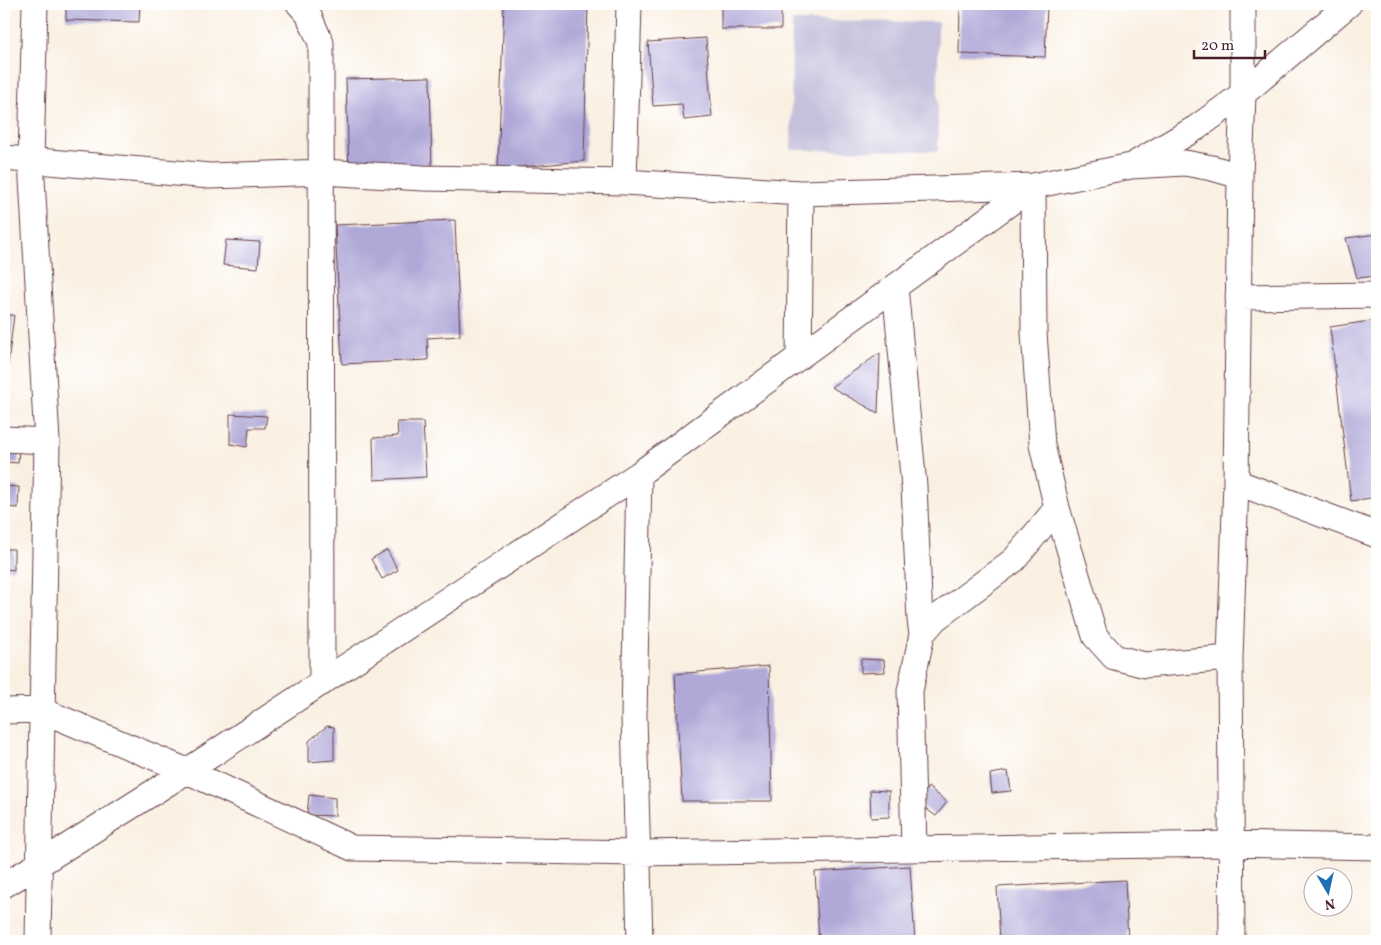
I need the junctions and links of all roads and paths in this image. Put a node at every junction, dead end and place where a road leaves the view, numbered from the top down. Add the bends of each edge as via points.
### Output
1 (35, 4) edge
2 (299, 4) edge
3 (629, 4) edge
4 (1242, 4) edge
5 (1349, 4) edge
6 (1243, 94) junction
7 (4, 158) edge
8 (31, 161) junction
9 (1130, 166) junction
10 (323, 172) junction
11 (1240, 176) junction
12 (624, 182) junction
13 (1033, 186) junction
14 (801, 193) junction
15 (895, 287) junction
16 (1377, 296) edge
17 (1238, 297) junction
18 (799, 357) junction
19 (4, 439) edge
20 (47, 441) junction
21 (639, 474) junction
22 (1236, 482) junction
23 (1057, 508) junction
24 (1377, 535) edge
25 (922, 634) junction
26 (1230, 658) junction
27 (322, 683) junction
28 (41, 710) junction
29 (4, 711) edge
30 (188, 771) junction
31 (1232, 844) junction
32 (1377, 847) edge
33 (914, 849) junction
34 (638, 853) junction
35 (38, 865) junction
36 (4, 885) edge
37 (38, 941) edge
38 (640, 941) edge
39 (1232, 941) edge

1 - 8 street
2 - 10 street via 308,14 322,43
3 - 12 street
4 - 6 street
5 - 6 street
6 - 9 street via 1196,128
6 - 11 street
7 - 8 street
8 - 10 street via 210,176
8 - 20 street
9 - 11 street via 1184,163
9 - 13 street
10 - 12 street via 424,178
10 - 27 street
11 - 17 street
12 - 14 street
13 - 14 street
13 - 15 street
13 - 23 street via 1034,333 1042,445
14 - 18 street
15 - 18 street
15 - 25 street via 914,486
16 - 17 street
17 - 22 street
18 - 21 street
19 - 20 street
20 - 28 street
21 - 27 street
21 - 34 street via 634,716
22 - 24 street
22 - 26 street
23 - 25 street via 1014,560 935,619
23 - 26 street via 1095,636 1114,657 1145,665
25 - 33 street via 910,691
26 - 31 street
27 - 30 street
28 - 29 street
28 - 30 street
28 - 35 street
30 - 34 street via 352,848
30 - 35 street
31 - 32 street
31 - 33 street
31 - 39 street
33 - 34 street
34 - 38 street
35 - 36 street
35 - 37 street

